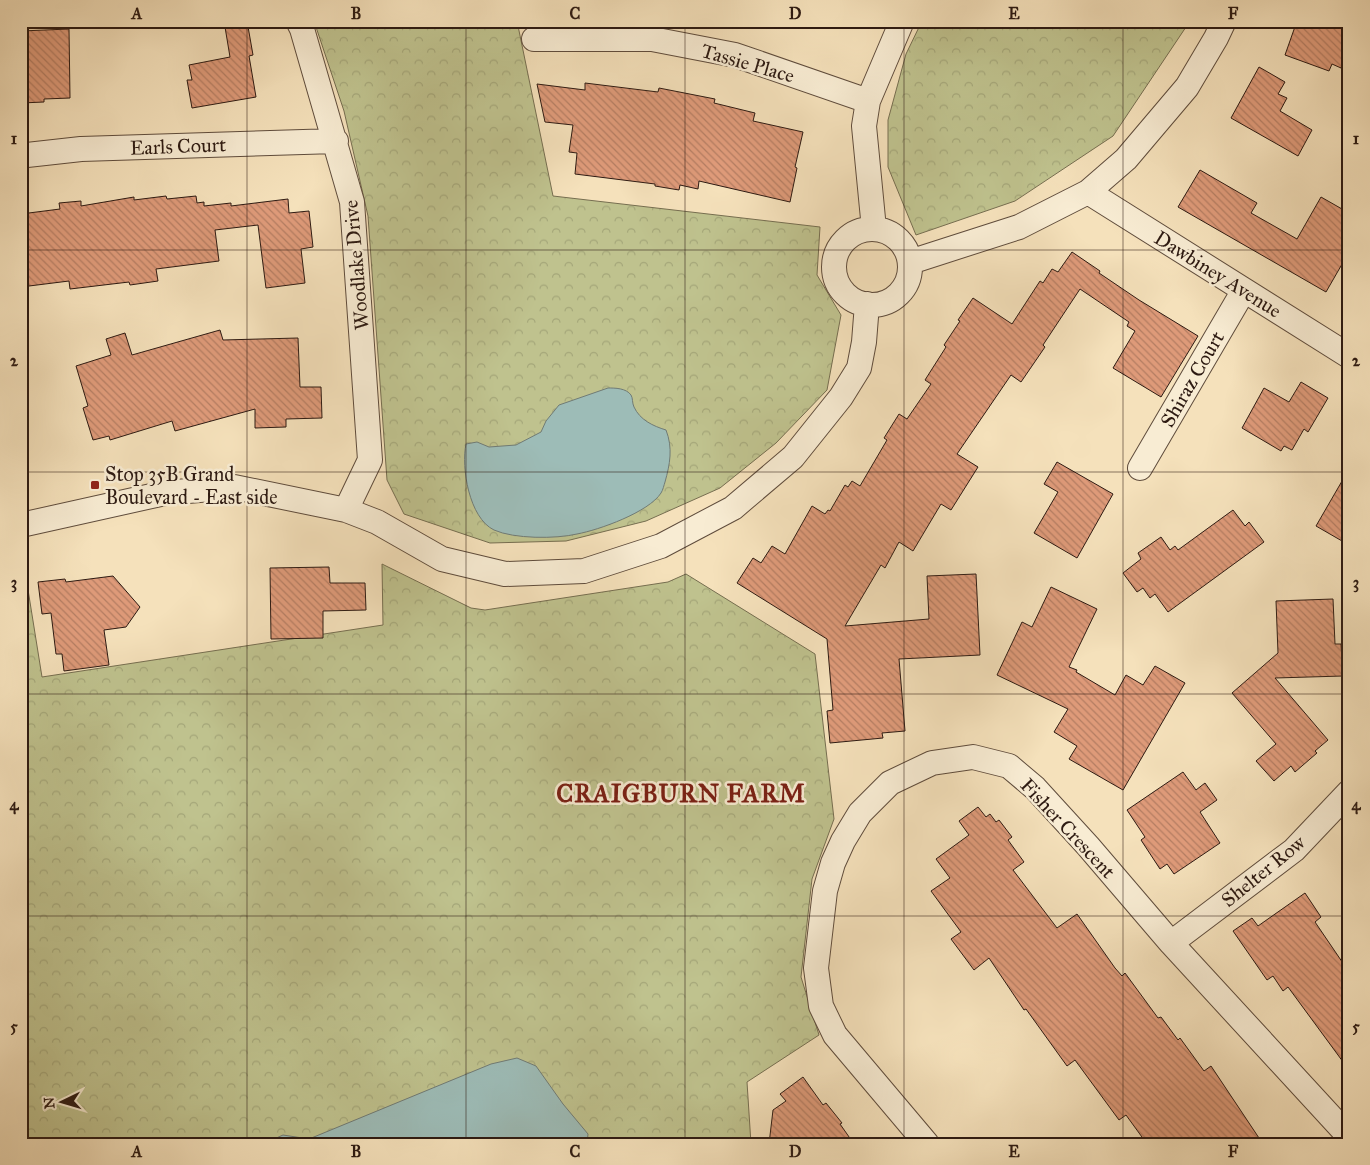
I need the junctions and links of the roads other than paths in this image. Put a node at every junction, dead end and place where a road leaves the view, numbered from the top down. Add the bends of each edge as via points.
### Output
1 (298, 21) edge
2 (902, 21) edge
3 (1224, 21) edge
4 (534, 40) dead end
5 (868, 101) junction
6 (336, 141) junction
7 (21, 157) edge
8 (1088, 192) junction
9 (874, 228) junction
10 (910, 262) junction
11 (1244, 290) junction
12 (867, 304) junction
13 (1349, 356) edge
14 (1140, 468) dead end
15 (346, 510) junction
16 (21, 525) edge
17 (1349, 792) edge
18 (1171, 943) junction
19 (1349, 1138) edge
20 (927, 1144) edge

1 - 6 street, Woodlake Drive
2 - 5 street
3 - 8 street via 1187,87 1126,159
4 - 5 street, Tassie Place via 652,39 735,55
5 - 9 street via 864,126
6 - 7 street, Earls Court via 81,149
6 - 15 street, Woodlake Drive via 352,202 370,460
8 - 10 street via 1019,227
8 - 11 street, Dawbiney Avenue
9 - 10 street via 885,230 902,243
9 - 12 street via 861,230 841,245 834,270 844,293
10 - 12 street via 910,274 899,294 889,301
11 - 13 street, Dawbiney Avenue
11 - 14 street, Shiraz Court
12 - 15 street via 859,368 841,397 793,457 733,508 661,546 584,571 505,574 442,559 377,522
15 - 16 street via 234,487 164,493
17 - 18 street, Shelter Row via 1294,850
18 - 19 street, Fisher Crescent
18 - 20 street, Fisher Crescent via 1042,796 1008,766 973,757 932,762 890,783 860,813 833,863 825,891 816,968 821,1006 835,1035

